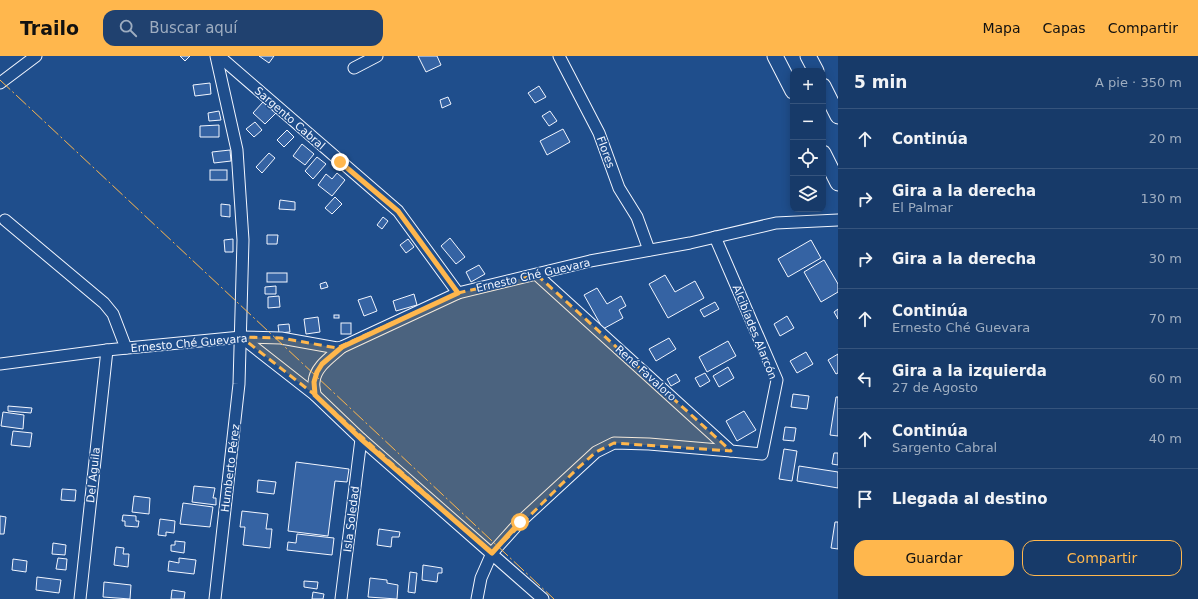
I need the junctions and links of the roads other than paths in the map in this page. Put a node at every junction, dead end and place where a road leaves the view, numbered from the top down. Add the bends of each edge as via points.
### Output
1 (36, 56) edge
2 (216, 56) edge
3 (219, 56) edge
4 (377, 56) edge
5 (559, 56) edge
6 (775, 56) edge
7 (808, 56) edge
8 (354, 68) dead end
9 (814, 68) edge
10 (0, 83) edge
11 (790, 86) edge
12 (826, 92) edge
13 (838, 116) edge
14 (826, 159) edge
15 (838, 183) edge
16 (5, 220) dead end
17 (838, 220) edge
18 (715, 237) junction
19 (649, 250) junction
20 (537, 275) junction
21 (458, 293) junction
22 (241, 337) junction
23 (342, 347) junction
24 (126, 348) junction
25 (107, 350) junction
26 (0, 364) edge
27 (315, 395) junction
28 (361, 439) junction
29 (731, 451) junction
30 (492, 553) junction
31 (80, 599) edge
32 (215, 599) edge
33 (341, 599) edge
34 (477, 599) edge
35 (543, 599) edge

1 - 10 street
2 - 22 street, Humberto Pérez via 237,150 243,240
3 - 21 street, Sargento Cabral via 398,211
4 - 8 street
5 - 19 street, Flores via 599,133 619,188 637,217
6 - 11 main road
7 - 9 main road
12 - 13 main road
14 - 15 main road
16 - 24 street via 104,303 113,314
17 - 18 street, Ernesto Ché Guevara via 776,223
18 - 19 street, Ernesto Ché Guevara
18 - 29 street, Alcibíades Alarcón via 777,380 762,454
19 - 20 street, Ernesto Ché Guevara via 590,261
20 - 21 street, Ernesto Ché Guevara
20 - 29 street, René Favaloro
21 - 23 street, Ernesto Ché Guevara
22 - 23 street, Ernesto Ché Guevara via 280,338
22 - 24 street, Ernesto Ché Guevara
22 - 27 street
22 - 32 street, Humberto Pérez via 239,384
23 - 27 street via 322,364 317,372 314,382
24 - 25 street, Ernesto Ché Guevara
25 - 26 street, Ernesto Ché Guevara
25 - 31 street, Del Aguila
27 - 28 street
28 - 30 street
28 - 33 street, Isla Soledad
29 - 30 street via 614,443 596,452 578,468 520,522
30 - 34 street via 481,578
30 - 35 street

